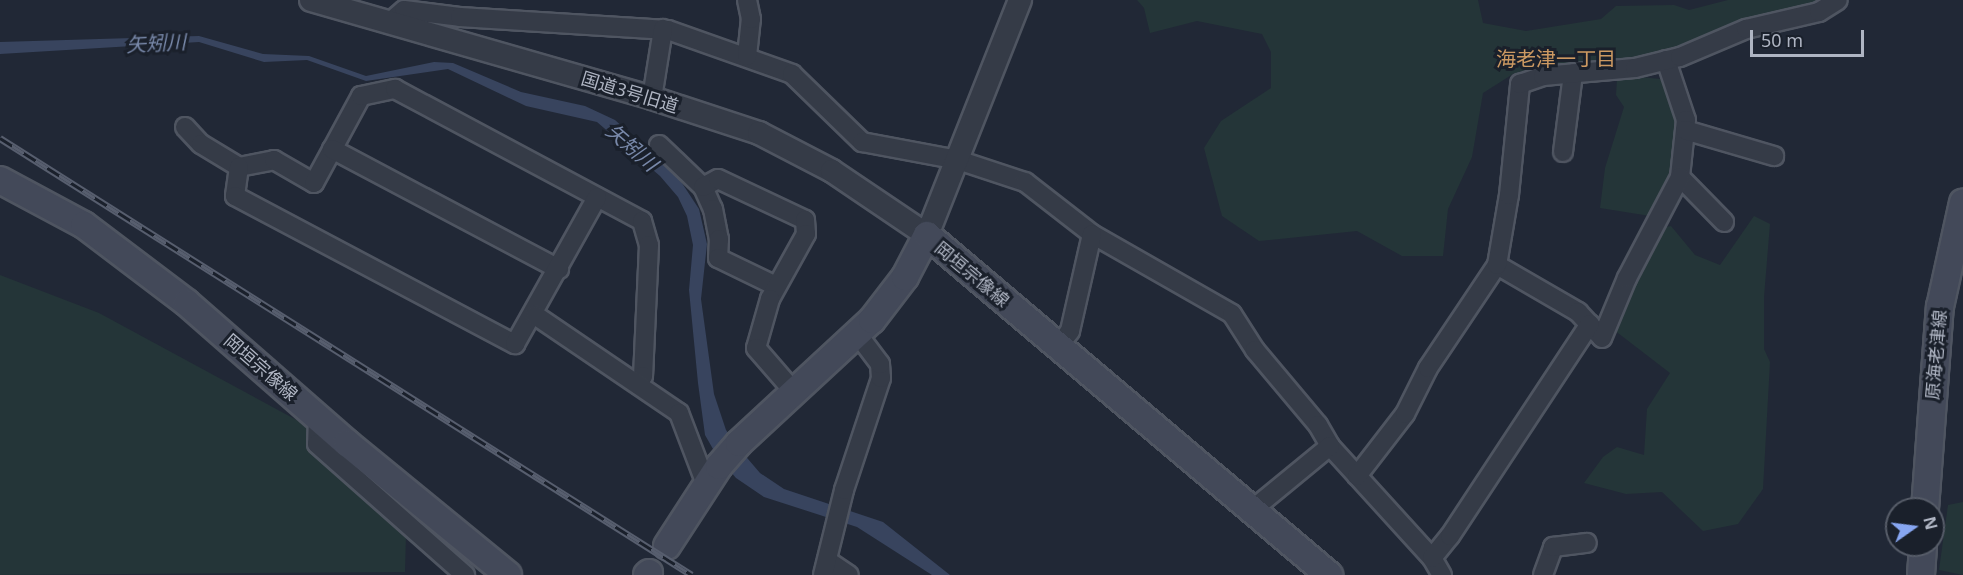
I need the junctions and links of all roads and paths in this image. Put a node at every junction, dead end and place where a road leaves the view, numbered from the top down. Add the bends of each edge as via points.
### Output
1 (311, 0) edge
2 (747, 0) edge
3 (1020, 0) edge
4 (1838, 0) edge
5 (390, 22) junction
6 (663, 29) junction
7 (747, 56) junction
8 (1666, 60) junction
9 (1573, 74) junction
10 (652, 98) junction
11 (185, 128) dead end
12 (1685, 130) junction
13 (659, 145) dead end
14 (332, 149) junction
15 (1563, 152) dead end
16 (1774, 156) dead end
17 (958, 160) junction
18 (240, 167) junction
19 (1680, 177) junction
20 (0, 180) edge
21 (703, 187) junction
22 (597, 197) junction
23 (1963, 202) edge
24 (1724, 222) dead end
25 (1092, 234) junction
26 (927, 236) junction
27 (1497, 265) junction
28 (559, 269) junction
29 (776, 286) junction
30 (535, 315) junction
31 (1590, 324) junction
32 (858, 335) junction
33 (1058, 346) junction
34 (638, 385) junction
35 (795, 393) junction
36 (318, 418) junction
37 (1330, 446) junction
38 (712, 475) junction
39 (1357, 476) junction
40 (1926, 497) edge
41 (1252, 510) junction
42 (1587, 543) dead end
43 (667, 546) dead end
44 (1922, 557) edge
45 (1432, 558) junction
46 (825, 568) edge
47 (465, 575) edge
48 (508, 575) edge
49 (849, 575) edge
50 (1329, 575) edge
51 (1442, 575) edge
52 (1543, 575) edge
53 (1921, 575) edge

1 - 5 street, 国道3号旧道
2 - 7 street via 751,19
3 - 17 street
4 - 8 street via 1819,12 1746,29
5 - 6 street via 404,10
5 - 10 street, 国道3号旧道
6 - 7 street
6 - 10 street
7 - 17 street via 792,74 862,142
8 - 9 street via 1635,68
8 - 12 street via 1686,120
9 - 15 street
9 - 27 street via 1543,76 1520,84 1509,195
10 - 26 street, 国道3号旧道 via 759,133 796,150 860,188
11 - 18 street via 201,144
12 - 16 street
12 - 19 street
13 - 21 street
14 - 18 street via 314,183 274,160
14 - 22 street via 361,96 395,89
14 - 28 street
17 - 25 street via 1025,182
17 - 26 street
18 - 30 street via 235,196 515,344
19 - 24 street
19 - 31 street via 1627,278 1602,338
20 - 36 main road, 岡垣宗像線 via 84,225 150,274
21 - 29 street via 715,219 718,258
21 - 29 street via 718,179 805,220 806,234
22 - 28 street
22 - 34 street via 642,221 649,245 643,376
23 - 40 main road, 原海老津線 via 1940,307
25 - 33 street via 1070,331
25 - 37 street via 1232,314
26 - 32 main road, 岡垣宗像線 via 905,277
26 - 33 main road, 岡垣宗像線
27 - 31 street via 1578,312
27 - 39 street via 1428,368 1405,414
28 - 30 street
29 - 35 street via 756,348
30 - 34 street
31 - 45 street
32 - 35 main road, 岡垣宗像線
32 - 46 street via 880,364 881,378 844,490
33 - 41 main road, 岡垣宗像線
34 - 38 street via 679,413
35 - 38 main road, 岡垣宗像線 via 739,443
36 - 47 street via 316,444
36 - 48 main road, 岡垣宗像線
37 - 39 street
37 - 41 street
38 - 43 main road, 岡垣宗像線
39 - 45 street
41 - 50 main road, 岡垣宗像線
42 - 52 street via 1553,547
44 - 53 main road
45 - 51 street
46 - 49 street

